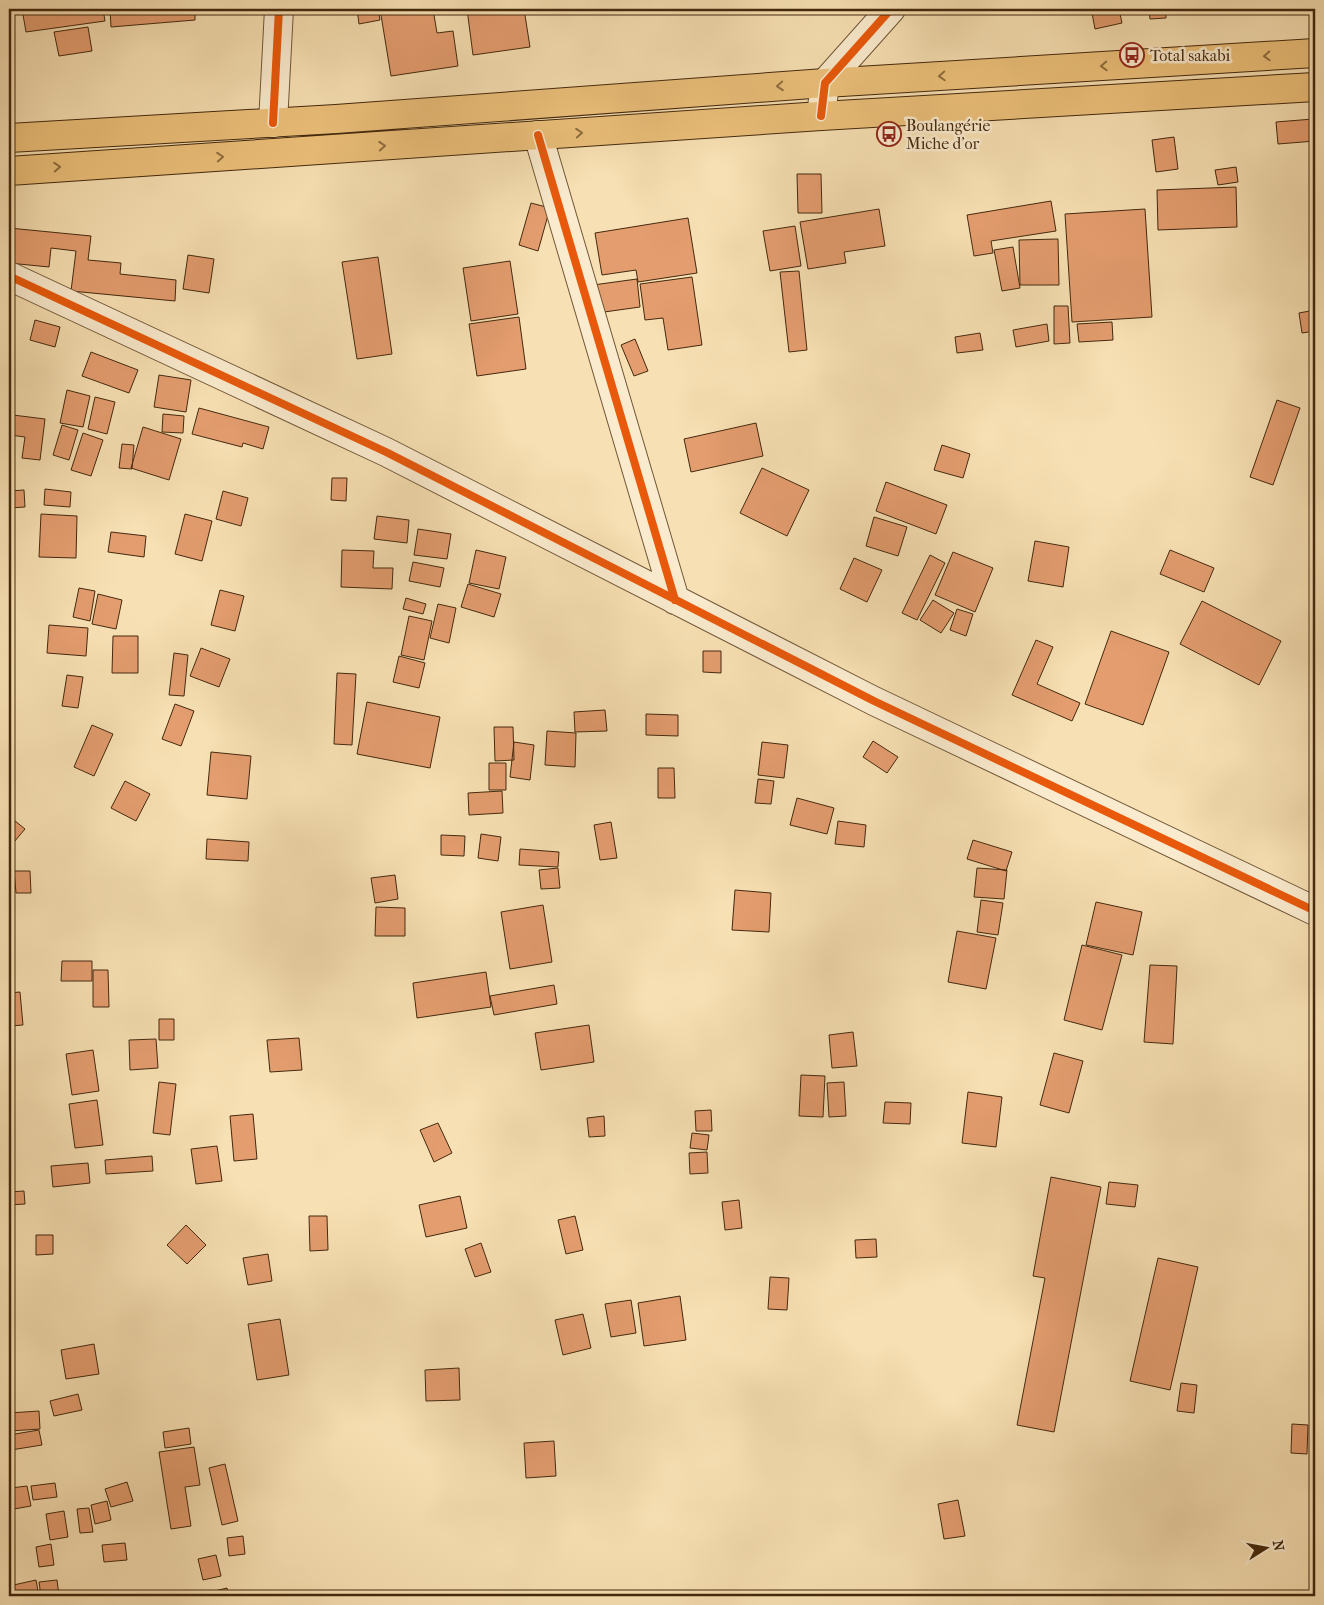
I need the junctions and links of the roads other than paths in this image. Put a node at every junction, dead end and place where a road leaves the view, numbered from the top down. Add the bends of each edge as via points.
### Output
1 (279, 9) edge
2 (891, 9) edge
3 (1315, 53) edge
4 (825, 83) junction
5 (1315, 87) edge
6 (821, 116) junction
7 (273, 122) junction
8 (538, 135) junction
9 (9, 138) edge
10 (9, 170) edge
11 (9, 276) edge
12 (675, 600) junction
13 (1315, 911) edge

1 - 7 street
2 - 4 street
3 -> 4 main road
4 - 6 street
4 -> 7 main road
5 - 6 main road
8 -> 6 main road
7 - 9 main road
10 -> 8 main road
8 - 12 street
11 - 12 street via 386,452
12 - 13 street via 874,701

